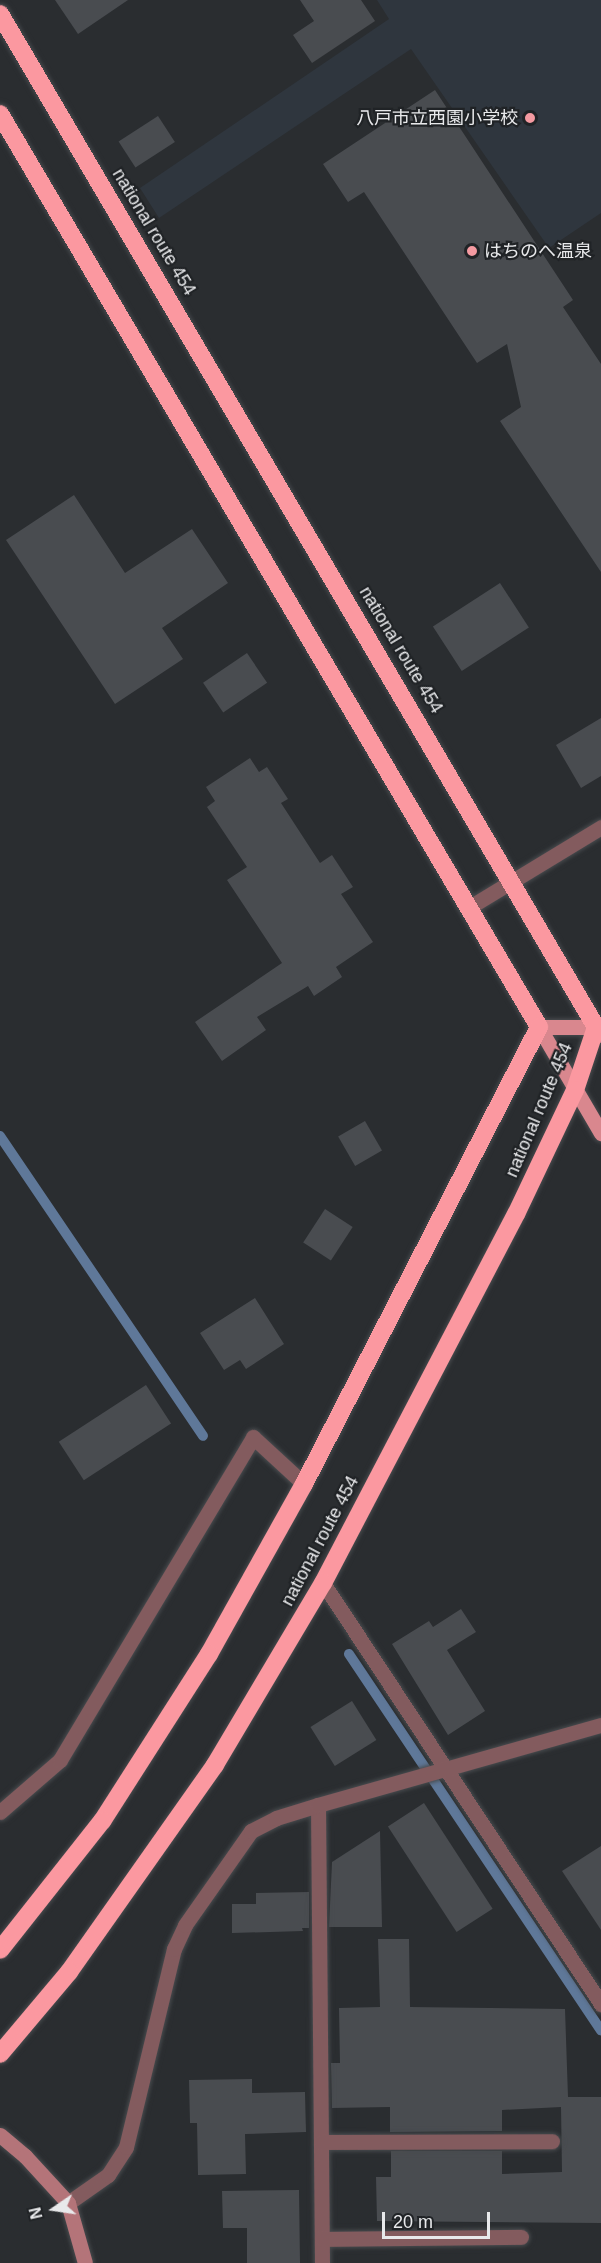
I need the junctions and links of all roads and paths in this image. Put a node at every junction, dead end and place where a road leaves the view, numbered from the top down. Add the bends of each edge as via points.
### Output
1 (0, 14) edge
2 (0, 114) edge
3 (601, 827) edge
4 (513, 880) junction
5 (468, 908) junction
6 (539, 1027) junction
7 (599, 1031) edge
8 (575, 1090) junction
9 (601, 1133) edge
10 (304, 1484) junction
11 (323, 1583) junction
12 (601, 1725) edge
13 (447, 1770) junction
14 (318, 1804) junction
15 (0, 1812) edge
16 (0, 1950) edge
17 (601, 2004) edge
18 (0, 2054) edge
19 (0, 2135) edge
20 (552, 2141) dead end
21 (321, 2142) junction
22 (68, 2203) junction
23 (521, 2237) dead end
24 (322, 2239) junction
25 (85, 2263) edge
26 (322, 2263) edge

1 - 4 highway, national route 454
2 - 5 highway, national route 454
3 - 4 street
4 - 5 street
4 - 7 highway, national route 454
5 - 6 highway, national route 454
6 - 7 main road
6 - 8 main road
6 - 10 highway, national route 454
7 - 8 highway, national route 454
8 - 9 main road
8 - 11 highway, national route 454 via 516,1214
10 - 15 street via 253,1437 60,1760
10 - 16 highway, national route 454 via 208,1654 102,1821
11 - 13 street
11 - 18 highway, national route 454 via 215,1765 69,1972
12 - 13 street
13 - 14 street
13 - 17 street
14 - 21 street
14 - 22 street via 250,1831 185,1925 174,1949 126,2147 108,2175
19 - 22 street
20 - 21 street
21 - 24 street
22 - 25 street
23 - 24 street
24 - 26 street

